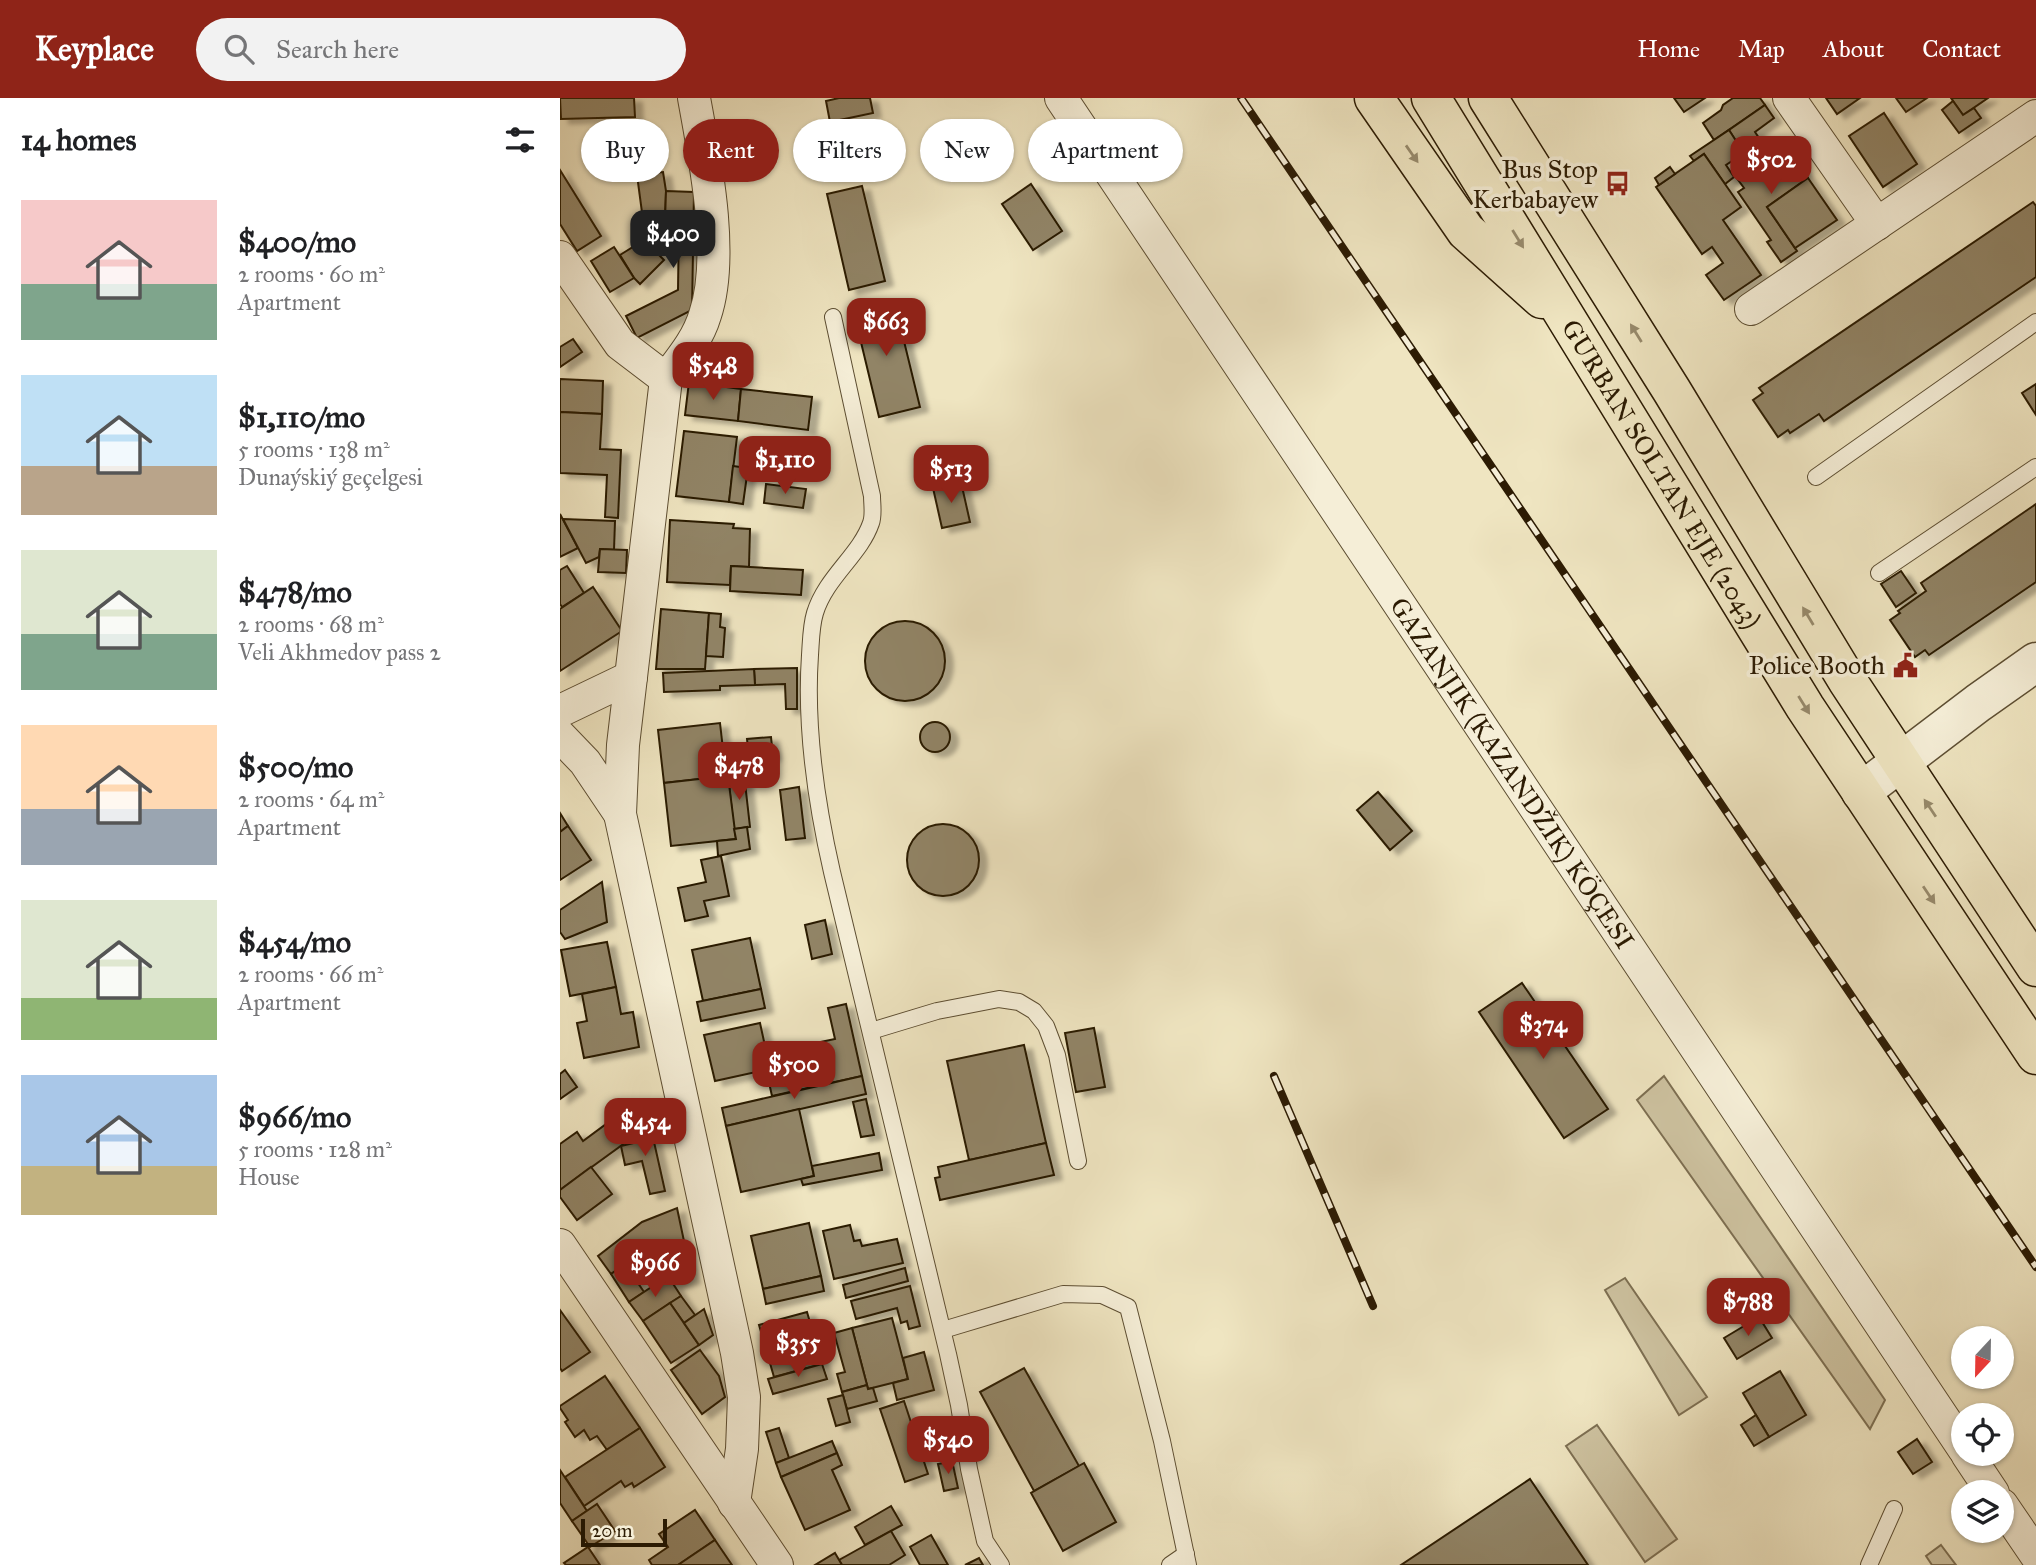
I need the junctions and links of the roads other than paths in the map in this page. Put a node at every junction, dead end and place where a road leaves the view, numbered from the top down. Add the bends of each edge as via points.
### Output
1 (694, 98) edge
2 (1061, 98) edge
3 (1374, 98) edge
4 (1431, 98) edge
5 (1488, 98) edge
6 (1789, 98) edge
7 (2034, 122) edge
8 (1877, 224) junction
9 (560, 257) edge
10 (1751, 309) dead end
11 (832, 317) dead end
12 (2036, 322) edge
13 (1573, 327) junction
14 (666, 379) junction
15 (2036, 467) edge
16 (1816, 477) dead end
17 (1879, 573) dead end
18 (2036, 662) edge
19 (631, 677) junction
20 (560, 711) edge
21 (560, 736) edge
22 (1901, 764) junction
23 (1861, 792) junction
24 (620, 814) junction
25 (2036, 967) edge
26 (871, 1031) junction
27 (2036, 1055) edge
28 (1078, 1161) dead end
29 (560, 1245) edge
30 (943, 1330) junction
31 (1951, 1430) edge
32 (734, 1503) junction
33 (1894, 1509) dead end
34 (2014, 1523) edge
35 (2036, 1555) edge
36 (1187, 1560) edge
37 (777, 1565) edge
38 (1001, 1565) edge
39 (1170, 1565) edge
40 (1869, 1565) edge

1 - 14 street via 707,170 711,290 693,342
2 - 31 street, GAZANJIK (KAZANDŽIK) KÖÇESI
3 -> 13 highway via 1466,232
4 -> 13 highway, GURBAN SOLTAN EJE (2043)
22 -> 5 highway, GURBAN SOLTAN EJE (2043)
6 - 8 street
7 - 8 street
8 - 10 street
9 - 14 street via 620,344
11 - 26 lane via 872,496 872,520 815,613 809,691 822,829
12 - 16 lane
13 -> 23 highway, GURBAN SOLTAN EJE (2043)
14 - 19 street
15 - 17 lane
18 - 22 street
19 - 20 street
19 - 24 street
21 - 24 street via 585,762
22 - 23 street
25 -> 22 highway, GURBAN SOLTAN EJE (2043)
23 -> 27 highway, GURBAN SOLTAN EJE (2043)
24 - 32 street via 737,1353 744,1397
26 - 28 lane via 999,999 1019,1002 1034,1011 1046,1026 1057,1055
26 - 30 lane
29 - 32 street
30 - 36 lane via 1063,1294 1102,1295 1128,1307
30 - 38 lane via 985,1541
32 - 37 street
33 - 40 lane
34 - 35 street
36 - 39 lane

